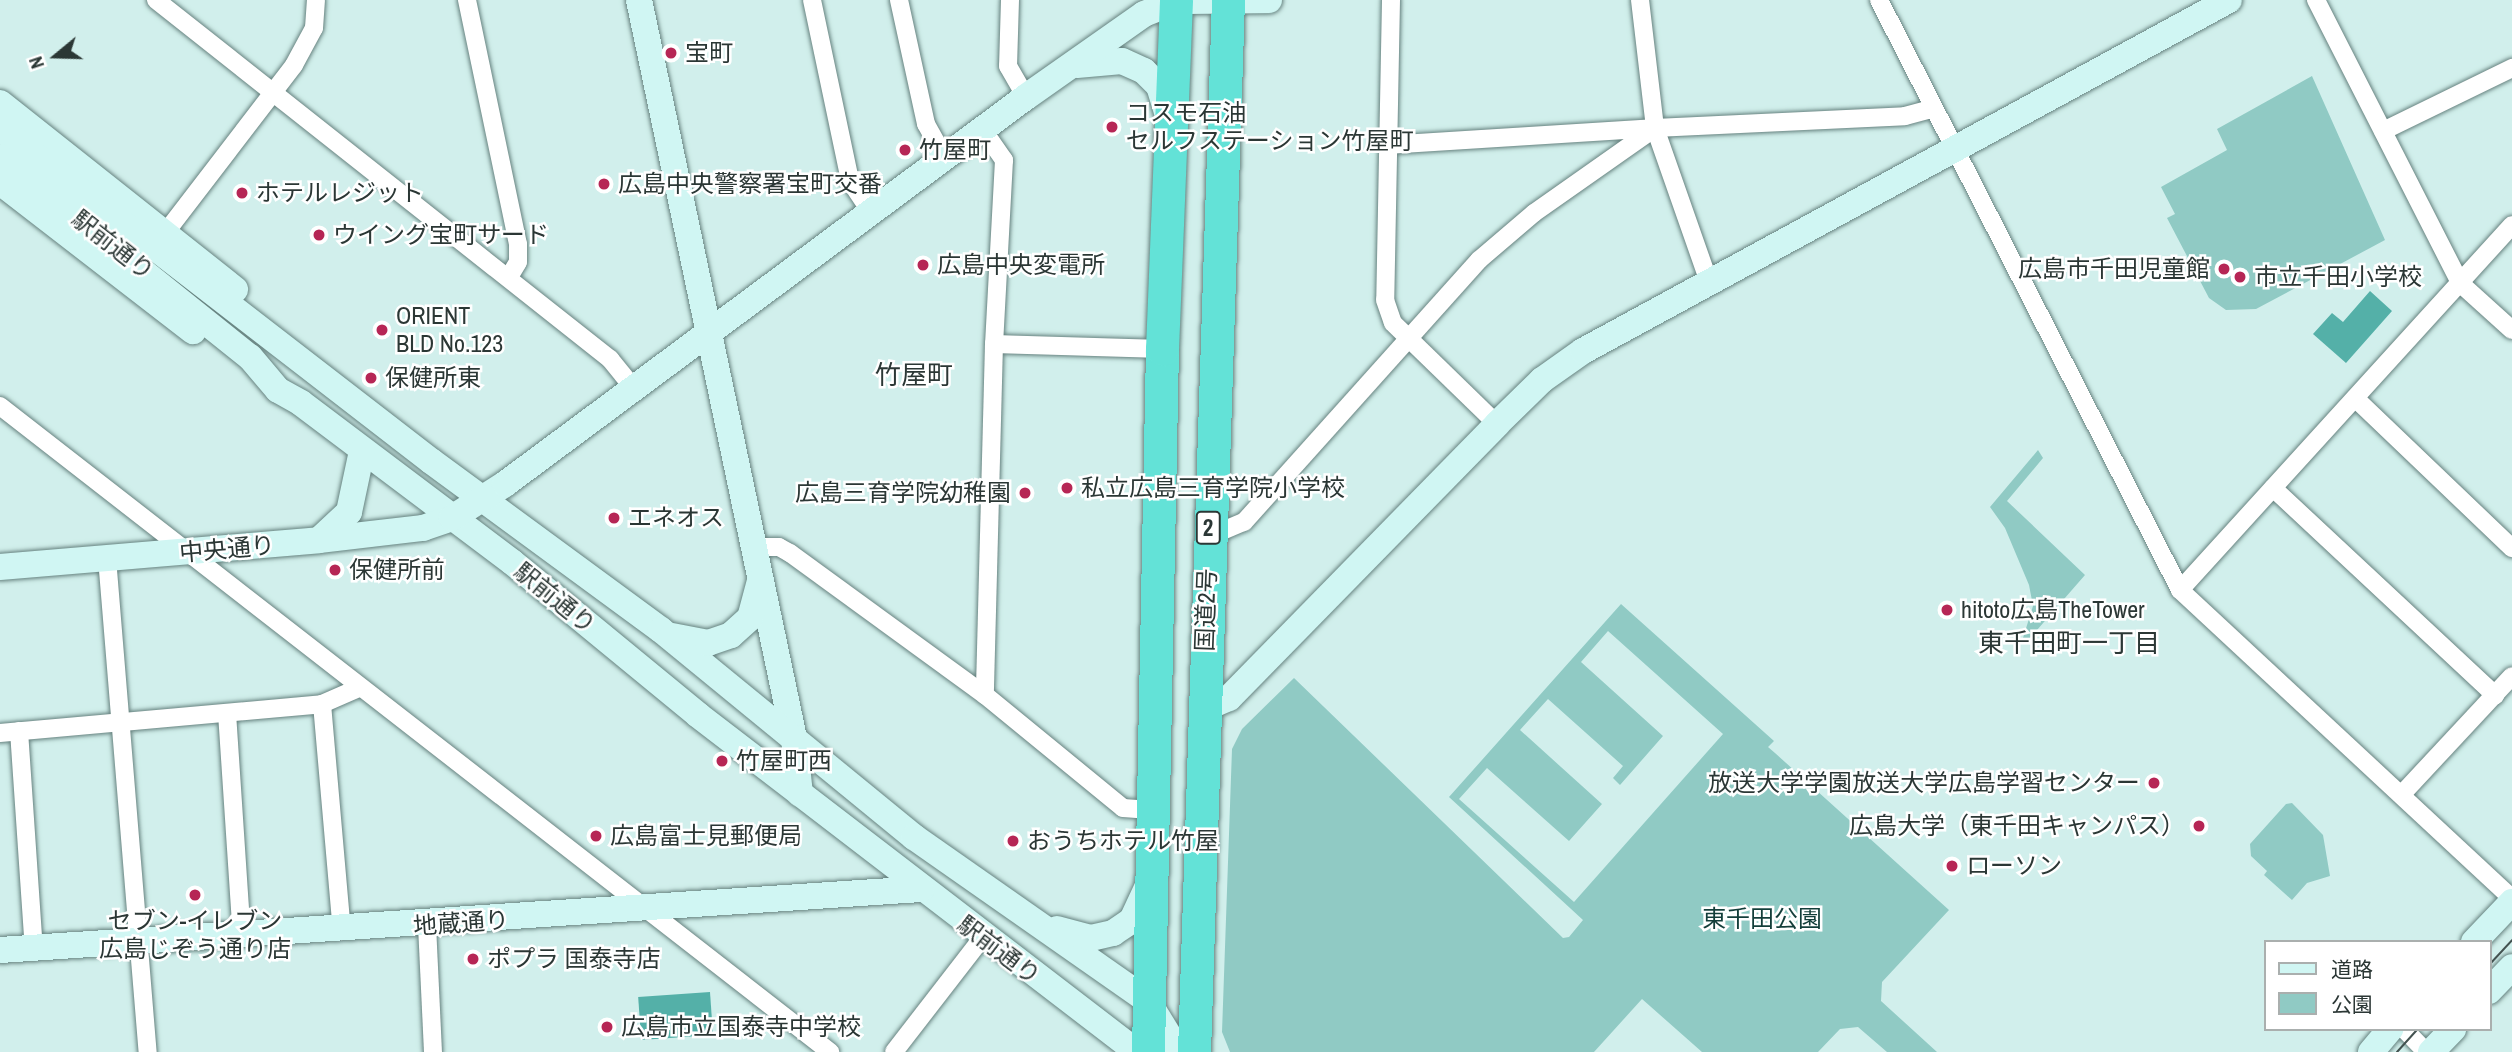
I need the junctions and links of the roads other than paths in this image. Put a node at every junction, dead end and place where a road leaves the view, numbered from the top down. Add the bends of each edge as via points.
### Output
1 (156, 0) edge
2 (316, 0) edge
3 (467, 0) edge
4 (639, 0) edge
5 (812, 0) edge
6 (898, 0) edge
7 (1010, 0) edge
8 (1177, 0) edge
9 (1269, 0) edge
10 (1391, 0) edge
11 (1640, 0) edge
12 (1879, 0) edge
13 (2229, 0) edge
14 (2316, 0) edge
15 (1228, 2) edge
16 (2199, 7) edge
17 (1071, 67) junction
18 (2512, 68) edge
19 (273, 94) junction
20 (1026, 97) junction
21 (0, 103) edge
22 (1932, 110) junction
23 (0, 128) edge
24 (1171, 128) junction
25 (1655, 128) junction
26 (983, 130) junction
27 (2383, 131) junction
28 (1387, 145) junction
29 (1953, 151) junction
30 (944, 156) junction
31 (0, 157) edge
32 (0, 182) edge
33 (870, 211) junction
34 (2512, 225) edge
35 (166, 232) junction
36 (509, 277) junction
37 (1709, 282) junction
38 (2460, 283) junction
39 (2512, 330) edge
40 (706, 335) junction
41 (1408, 338) junction
42 (994, 344) junction
43 (1162, 349) junction
44 (315, 369) junction
45 (633, 387) junction
46 (278, 390) junction
47 (2356, 400) junction
48 (0, 406) edge
49 (1497, 424) junction
50 (362, 451) junction
51 (2273, 488) junction
52 (484, 499) junction
53 (452, 518) junction
54 (1208, 537) junction
55 (319, 540) junction
56 (2512, 548) edge
57 (186, 553) junction
58 (107, 558) junction
59 (757, 558) junction
60 (0, 567) edge
61 (2180, 590) junction
62 (661, 630) junction
63 (2512, 676) edge
64 (359, 688) junction
65 (985, 695) junction
66 (2494, 695) junction
67 (322, 704) junction
68 (1203, 709) junction
69 (227, 713) junction
70 (119, 723) junction
71 (19, 731) junction
72 (0, 733) edge
73 (794, 738) junction
74 (800, 794) junction
75 (2402, 794) junction
76 (1151, 810) junction
77 (1151, 875) junction
78 (921, 889) junction
79 (2512, 900) edge
80 (647, 908) junction
81 (1032, 919) junction
82 (427, 925) junction
83 (342, 930) junction
84 (242, 937) junction
85 (982, 937) junction
86 (2476, 940) edge
87 (140, 942) junction
88 (34, 949) junction
89 (0, 950) edge
90 (2512, 967) edge
91 (2491, 989) edge
92 (1147, 1000) junction
93 (2388, 1031) edge
94 (2406, 1031) edge
95 (2451, 1031) edge
96 (148, 1052) edge
97 (433, 1052) edge
98 (830, 1052) edge
99 (894, 1052) edge
100 (1137, 1052) edge
101 (1148, 1052) edge
102 (1179, 1052) edge
103 (1194, 1052) edge
104 (2371, 1052) edge
105 (2429, 1052) edge

1 - 19 street
2 - 19 street via 314,28
3 - 36 street via 518,244 518,262
4 - 40 street
5 - 33 street via 850,181
6 - 30 street via 926,124
7 - 20 street via 1008,66
8 - 15 street
8 - 17 street, 中央通り via 1144,13
8 - 24 highway, 国道2号
9 - 15 street
10 - 28 street
11 - 25 street
12 - 22 street
13 - 16 street
14 - 27 street
15 - 54 highway, 国道2号 / 2
16 - 29 street
17 - 20 street, 中央通り
17 - 24 street via 1122,61 1144,71 1159,86
18 - 27 street
19 - 35 street
19 - 36 street
20 - 26 street, 中央通り
21 - 35 street
22 - 25 street via 1905,116
22 - 29 street
23 - 44 street
24 - 43 highway, 国道2号
25 - 28 street
25 - 37 street
25 - 41 street via 1525,221 1479,260
26 - 30 street, 中央通り
26 - 42 street via 1004,160
27 - 38 street
28 - 41 street via 1385,300 1393,323
29 - 37 street
29 - 61 street
30 - 33 street, 中央通り
31 - 46 street, 駅前通り via 250,357
32 - 46 street via 242,368
33 - 40 street, 中央通り
34 - 38 street
35 - 44 street via 277,324
36 - 45 street via 610,359
37 - 49 street via 1583,351 1542,380
38 - 39 street
38 - 47 street
40 - 45 street, 中央通り
40 - 59 street
41 - 49 street
41 - 54 street via 1244,522
42 - 43 street
42 - 65 street
43 - 76 highway, 国道2号
44 - 52 street
45 - 52 street, 中央通り
46 - 50 street, 駅前通り
47 - 51 street
47 - 56 street
48 - 57 street
49 - 68 street via 1230,698
50 - 53 street, 駅前通り
50 - 55 street via 349,512
51 - 61 street
51 - 66 street
52 - 53 street, 中央通り
52 - 62 street
53 - 55 street, 中央通り via 423,528
53 - 74 street, 駅前通り
54 - 68 highway, 国道2号 / 2
55 - 57 street, 中央通り
57 - 58 street, 中央通り
57 - 64 street
58 - 60 street, 中央通り
58 - 70 street
59 - 62 street via 760,594 750,618 732,635 708,643 683,641
59 - 65 street via 779,547 790,552
59 - 73 street
61 - 75 street
62 - 73 street
63 - 66 street
64 - 67 street
64 - 80 street
65 - 76 street via 1123,808
66 - 75 street
67 - 69 street
67 - 83 street
68 - 103 highway, 国道2号 / 2
69 - 70 street
69 - 84 street
70 - 71 street
70 - 87 street
71 - 72 street
71 - 88 street
73 - 74 street
73 - 81 street via 914,837
74 - 78 street, 駅前通り
75 - 79 street
76 - 77 highway, 国道2号
77 - 81 street via 1144,901 1132,920 1113,933 1091,937
77 - 92 highway, 国道2号
78 - 80 street, 地蔵通り
78 - 85 street, 駅前通り
79 - 86 street
80 - 82 street, 地蔵通り
80 - 98 street
81 - 92 street
82 - 83 street, 地蔵通り
82 - 97 street
83 - 84 street, 地蔵通り
84 - 87 street, 地蔵通り
85 - 99 street
85 - 100 street, 駅前通り
87 - 88 street, 地蔵通り
87 - 96 street
88 - 89 street, 地蔵通り
90 - 91 street
92 - 101 highway, 国道2号
92 - 102 street
93 - 104 street
94 - 105 street
95 - 105 street

